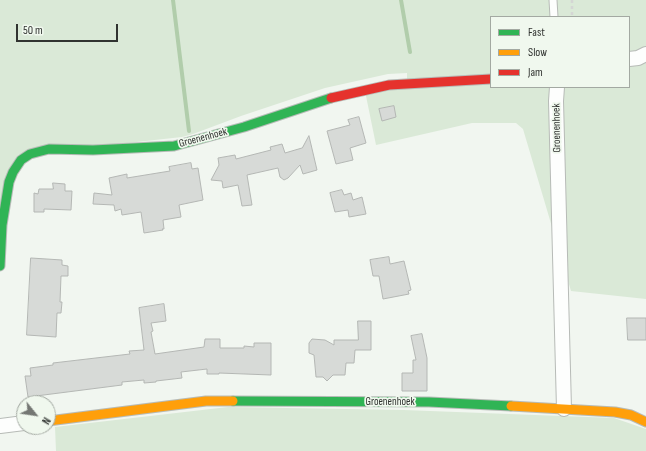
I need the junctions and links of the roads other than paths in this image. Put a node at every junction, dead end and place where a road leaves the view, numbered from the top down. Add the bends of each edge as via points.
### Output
1 (553, 0) edge
2 (554, 16) edge
3 (646, 54) edge
4 (630, 60) edge
5 (490, 79) edge
6 (557, 88) edge
7 (0, 266) edge
8 (564, 409) junction
9 (56, 419) edge
10 (646, 422) edge
11 (16, 424) edge
12 (0, 426) edge

1 - 2 lane
3 - 4 street
5 - 7 street, Groenenhoek via 389,85 328,99 244,127 174,146 93,150 49,149 30,154 21,160 12,172 9,182 2,225
6 - 8 street, Groenenhoek
8 - 9 street, Groenenhoek via 429,402 206,402
8 - 10 street, Groenenhoek via 615,412 631,415
11 - 12 street

